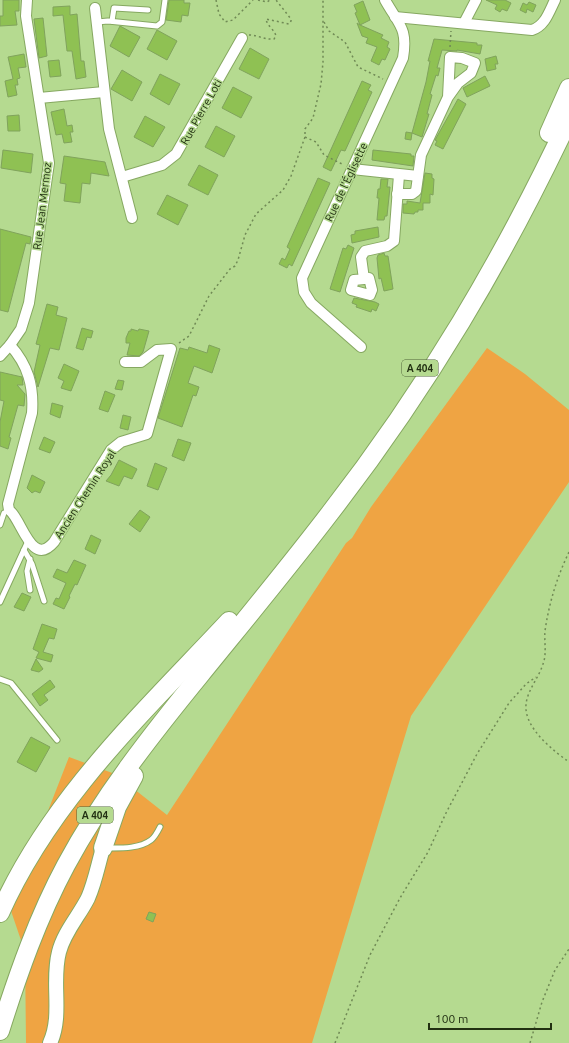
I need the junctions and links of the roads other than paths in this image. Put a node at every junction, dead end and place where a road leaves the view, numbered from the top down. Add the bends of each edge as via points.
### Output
1 (27, 0) edge
2 (165, 0) edge
3 (386, 0) edge
4 (476, 0) edge
5 (555, 0) edge
6 (95, 8) dead end
7 (148, 10) dead end
8 (395, 17) junction
9 (112, 21) junction
10 (97, 22) junction
11 (464, 23) junction
12 (242, 38) road end
13 (569, 88) edge
14 (104, 92) junction
15 (448, 97) junction
16 (39, 98) junction
17 (569, 119) edge
18 (352, 169) junction
19 (399, 175) junction
20 (418, 176) junction
21 (122, 177) junction
22 (398, 194) junction
23 (132, 218) dead end
24 (364, 279) dead end
25 (10, 345) junction
26 (361, 347) dead end
27 (0, 356) edge
28 (125, 362) dead end
29 (3, 509) edge
30 (0, 525) edge
31 (26, 545) junction
32 (30, 559) junction
33 (30, 590) dead end
34 (44, 601) dead end
35 (0, 602) edge
36 (234, 624) junction
37 (0, 679) edge
38 (57, 740) dead end
39 (160, 827) dead end
40 (103, 848) junction
41 (0, 913) edge
42 (0, 995) edge
43 (0, 1031) edge
44 (50, 1043) edge

1 - 16 street, Rue Jean Mermoz via 26,16
2 - 9 lane via 162,22 157,26
3 - 8 street, Rue de l'Églisette
4 - 11 street
5 - 11 street via 543,23 539,28 532,30
6 - 10 street
7 - 9 lane via 114,8
8 - 11 street
8 - 18 street, Rue de l'Églisette via 403,29 406,42 403,58
9 - 10 lane
10 - 14 street
12 - 21 street, Rue Pierre Loti via 176,154 162,165
13 - 36 highway, A 404 via 528,179 493,246 423,364 357,459
14 - 16 street
14 - 21 street via 109,129
15 - 15 street via 450,57 475,63 471,73 458,83
15 - 20 street via 421,155
16 - 25 street, Rue Jean Mermoz via 48,164 29,303 21,329
17 - 36 highway, A 404 via 511,238 434,368 348,489
18 - 19 street
18 - 26 street, Rue de l'Églisette via 302,278 302,284 311,303
19 - 20 street
19 - 22 street
20 - 22 street via 416,190 412,194
21 - 23 street
22 - 24 street via 394,241 387,246 365,251 361,257
25 - 27 street, Rue Jean Mermoz
25 - 29 street via 29,373 33,398 32,412
28 - 31 street, Ancien Chemin Royal via 141,362 157,350 170,349 147,434 122,442 111,450 51,546 41,549
29 - 30 lane
29 - 31 street
31 - 32 lane
31 - 35 lane
32 - 33 lane via 27,571
32 - 34 lane
36 - 40 highway via 132,780 117,807
36 - 41 highway via 117,740 72,794 45,832
36 - 42 highway, A 404 via 128,748 80,817 55,861 26,923
36 - 43 highway, A 404 via 110,793 82,836 54,887 34,933
37 - 38 lane via 11,683
39 - 40 lane via 152,840 139,846
40 - 44 main road via 93,886 59,950 55,976 55,1024

